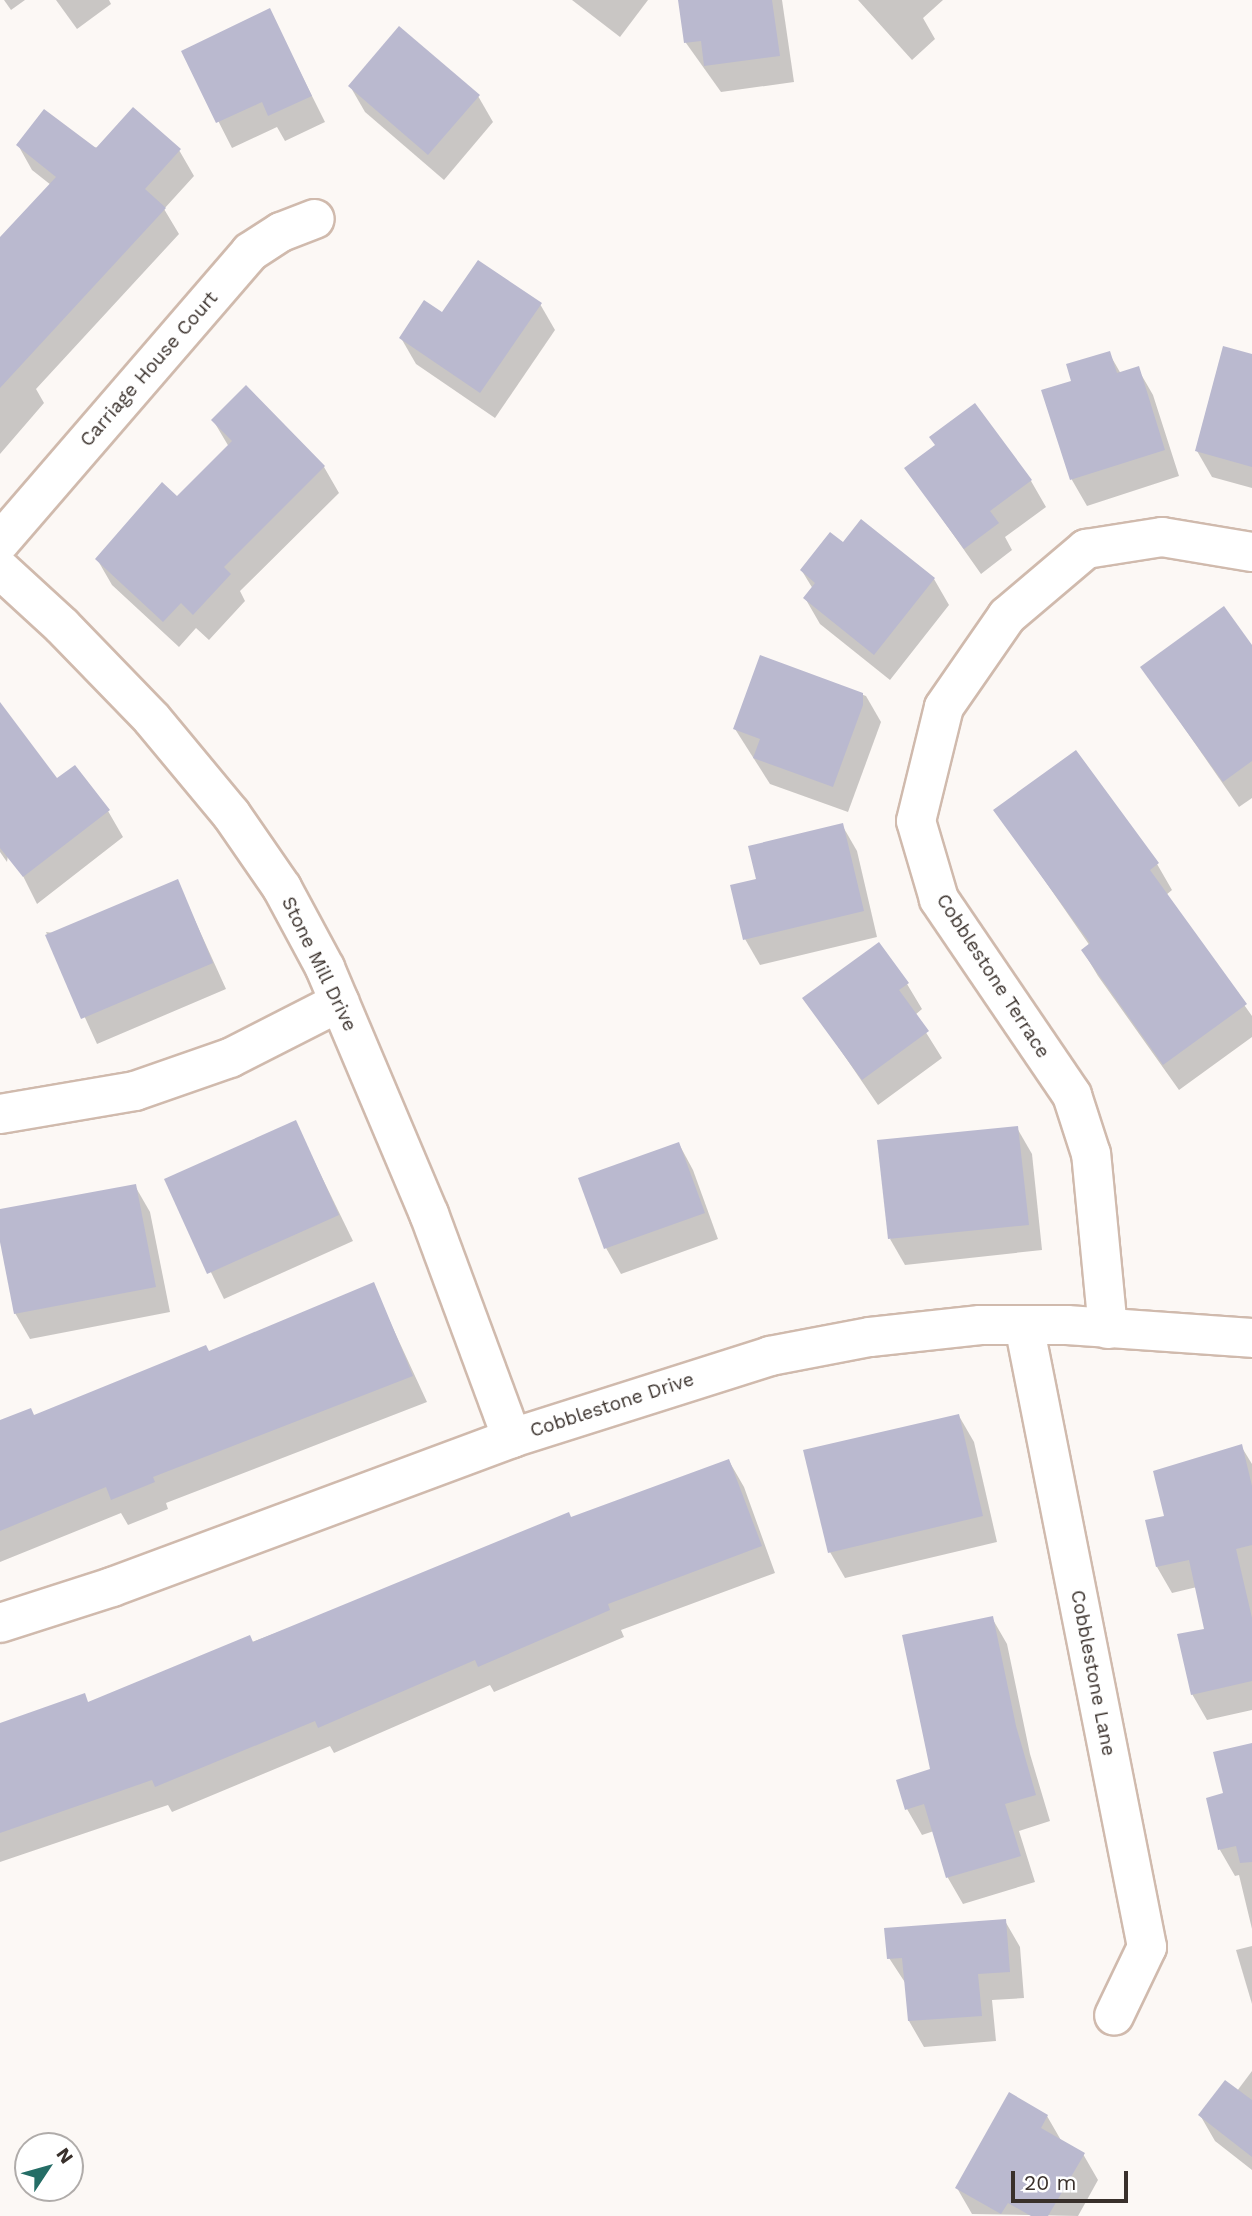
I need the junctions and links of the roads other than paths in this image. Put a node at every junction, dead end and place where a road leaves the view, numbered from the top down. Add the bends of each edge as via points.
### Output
1 (315, 219) dead end
2 (0, 542) edge
3 (1252, 552) edge
4 (0, 569) edge
5 (340, 1002) junction
6 (0, 1114) edge
7 (1024, 1325) junction
8 (1108, 1329) junction
9 (1252, 1338) edge
10 (512, 1438) junction
11 (0, 1623) edge
12 (1114, 2016) dead end

1 - 2 street, Carriage House Court via 281,232 250,252
3 - 8 street, Cobblestone Terrace via 1162,537 1086,549 1007,616 944,707 916,821 939,899 1072,1095 1091,1154
4 - 5 street, Stone Mill Drive via 152,719 231,814 282,888
5 - 6 street via 230,1058 135,1091
5 - 10 street, Stone Mill Drive via 429,1214
7 - 8 street, Cobblestone Drive
7 - 10 street, Cobblestone Drive via 870,1337 770,1356
7 - 12 street, Cobblestone Lane via 1147,1947
8 - 9 street, Cobblestone Drive
10 - 11 street, Cobblestone Drive via 112,1587

